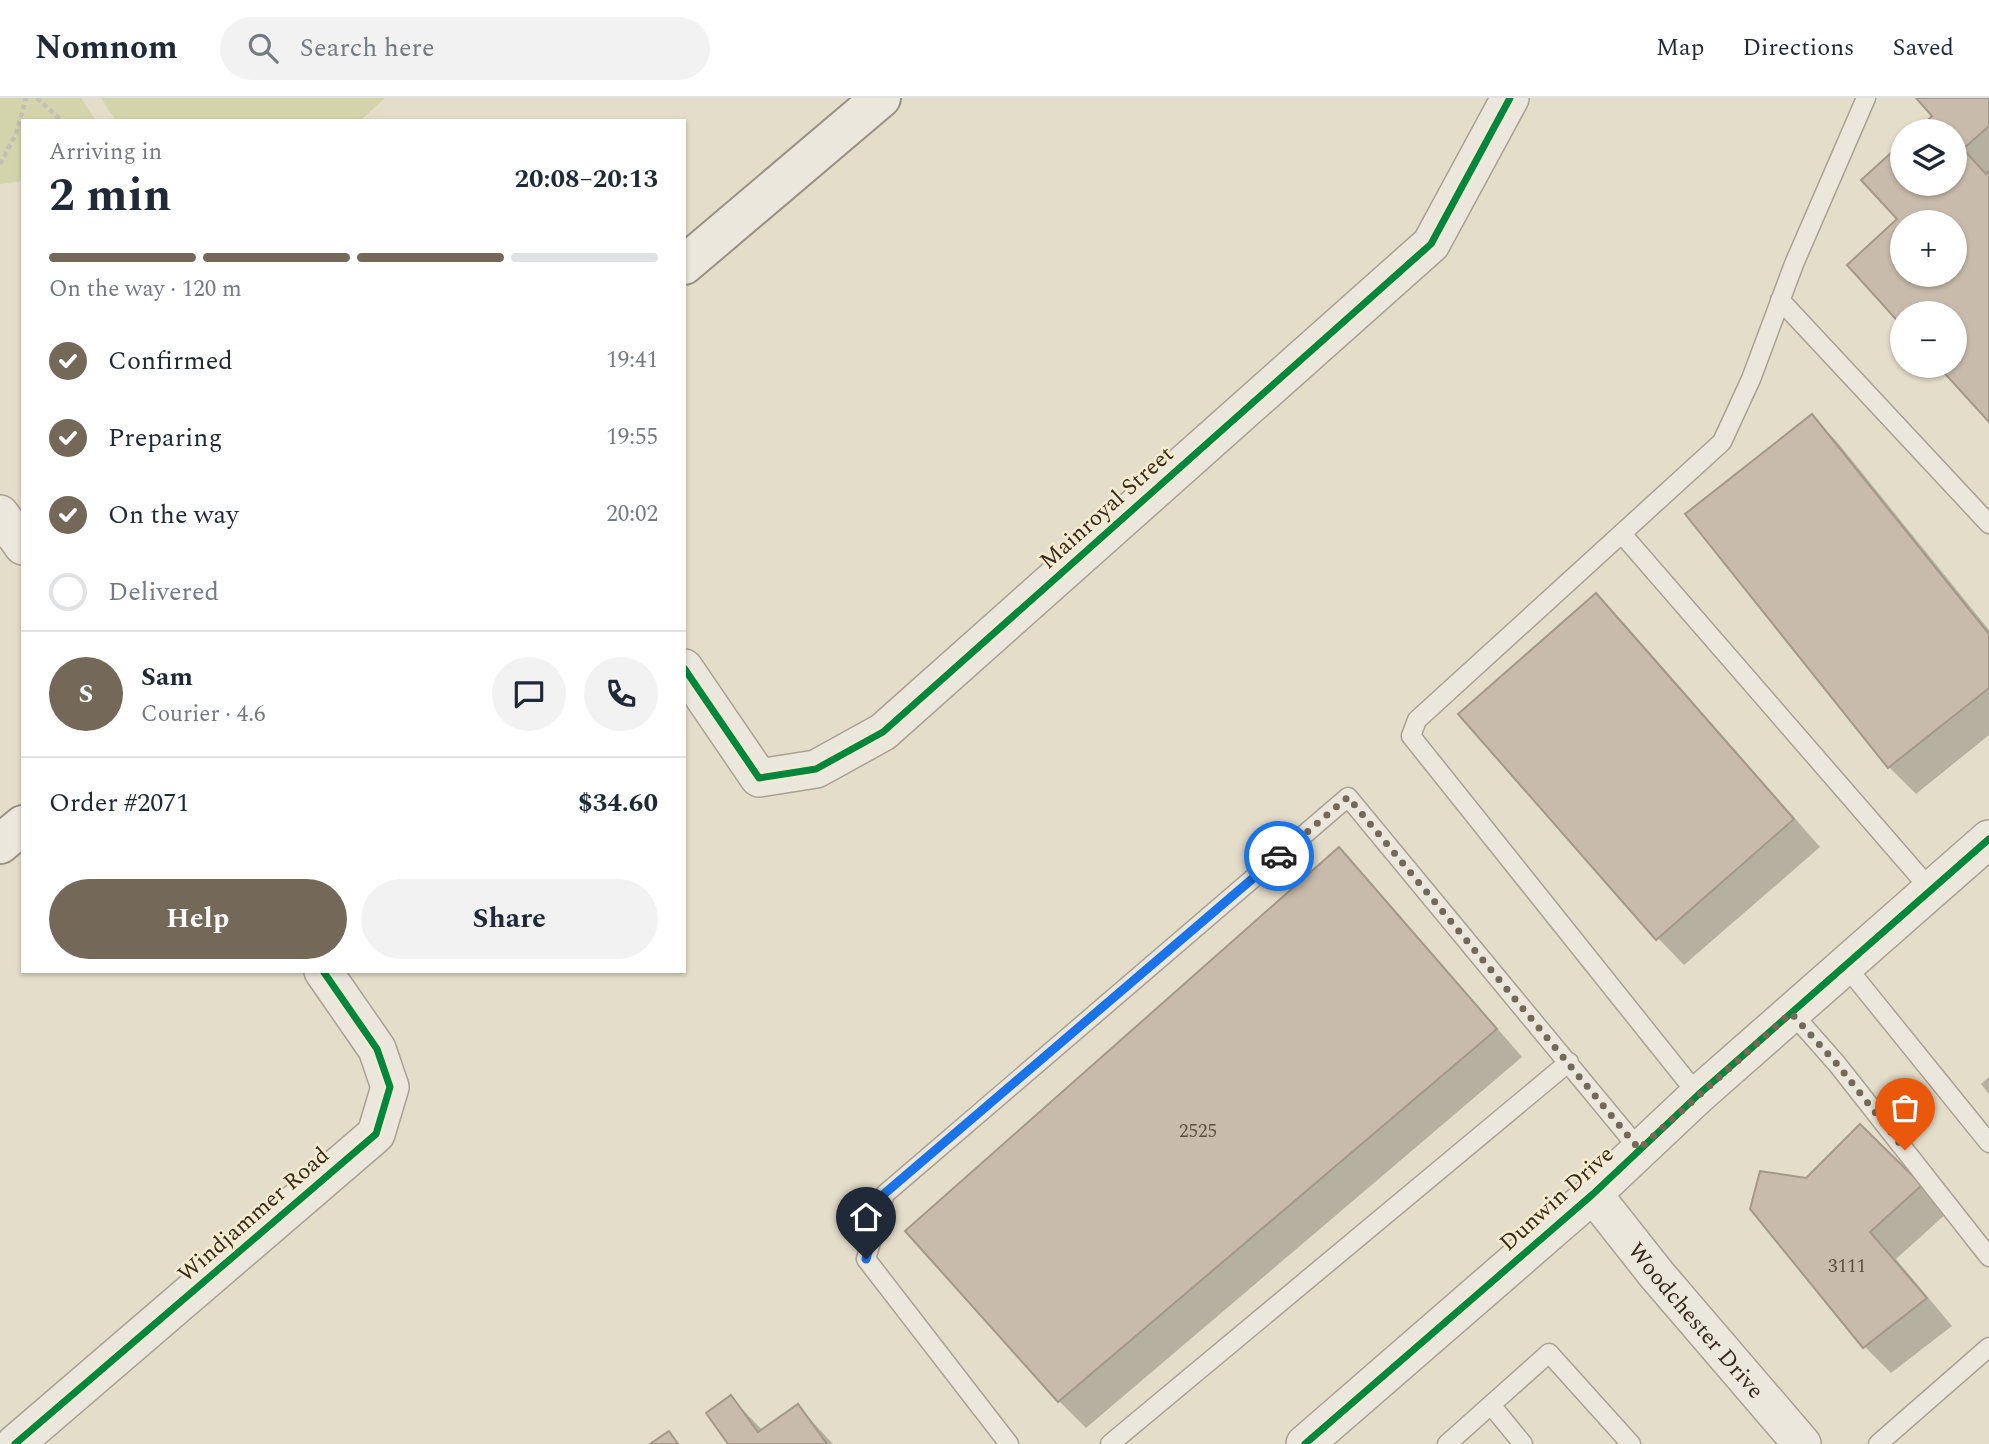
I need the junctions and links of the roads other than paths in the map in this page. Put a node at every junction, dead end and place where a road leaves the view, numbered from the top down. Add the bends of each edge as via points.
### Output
1 (881, 98) edge
2 (1510, 98) edge
3 (1866, 98) edge
4 (686, 263) edge
5 (1780, 300) junction
6 (0, 514) edge
7 (1989, 524) edge
8 (1622, 534) junction
9 (21, 543) edge
10 (686, 671) edge
11 (21, 827) edge
12 (1989, 839) edge
13 (0, 844) edge
14 (1931, 890) junction
15 (1845, 965) junction
16 (324, 973) edge
17 (1791, 1013) junction
18 (1569, 1062) junction
19 (1699, 1095) junction
20 (1989, 1143) edge
21 (1639, 1149) junction
22 (1593, 1194) junction
23 (1989, 1257) edge
24 (1989, 1347) edge
25 (1490, 1405) junction
26 (15, 1444) edge
27 (1009, 1444) edge
28 (1110, 1444) edge
29 (1305, 1444) edge
30 (1447, 1444) edge
31 (1524, 1444) edge
32 (1630, 1444) edge
33 (1802, 1444) edge
34 (1878, 1444) edge

1 - 4 street
2 - 10 street, Mainroyal Street via 1431,244 883,732 816,769 759,778
3 - 5 lane
5 - 7 lane
5 - 8 lane via 1722,442
6 - 9 street
8 - 14 lane
8 - 19 lane via 1417,720 1410,736
11 - 13 street
12 - 14 street, Dunwin Drive
14 - 15 street, Dunwin Drive
15 - 17 street, Dunwin Drive
15 - 20 lane
16 - 26 street, Windjammer Road via 377,1049 390,1087 376,1134
17 - 19 street, Dunwin Drive
17 - 23 lane via 1837,1064
18 - 21 lane
18 - 27 lane via 1348,797 884,1194 866,1259
18 - 28 lane
19 - 21 street, Dunwin Drive
21 - 22 street, Dunwin Drive
22 - 29 street, Dunwin Drive
22 - 33 street, Woodchester Drive
24 - 34 lane
25 - 30 lane
25 - 31 lane
25 - 32 lane via 1549,1353

